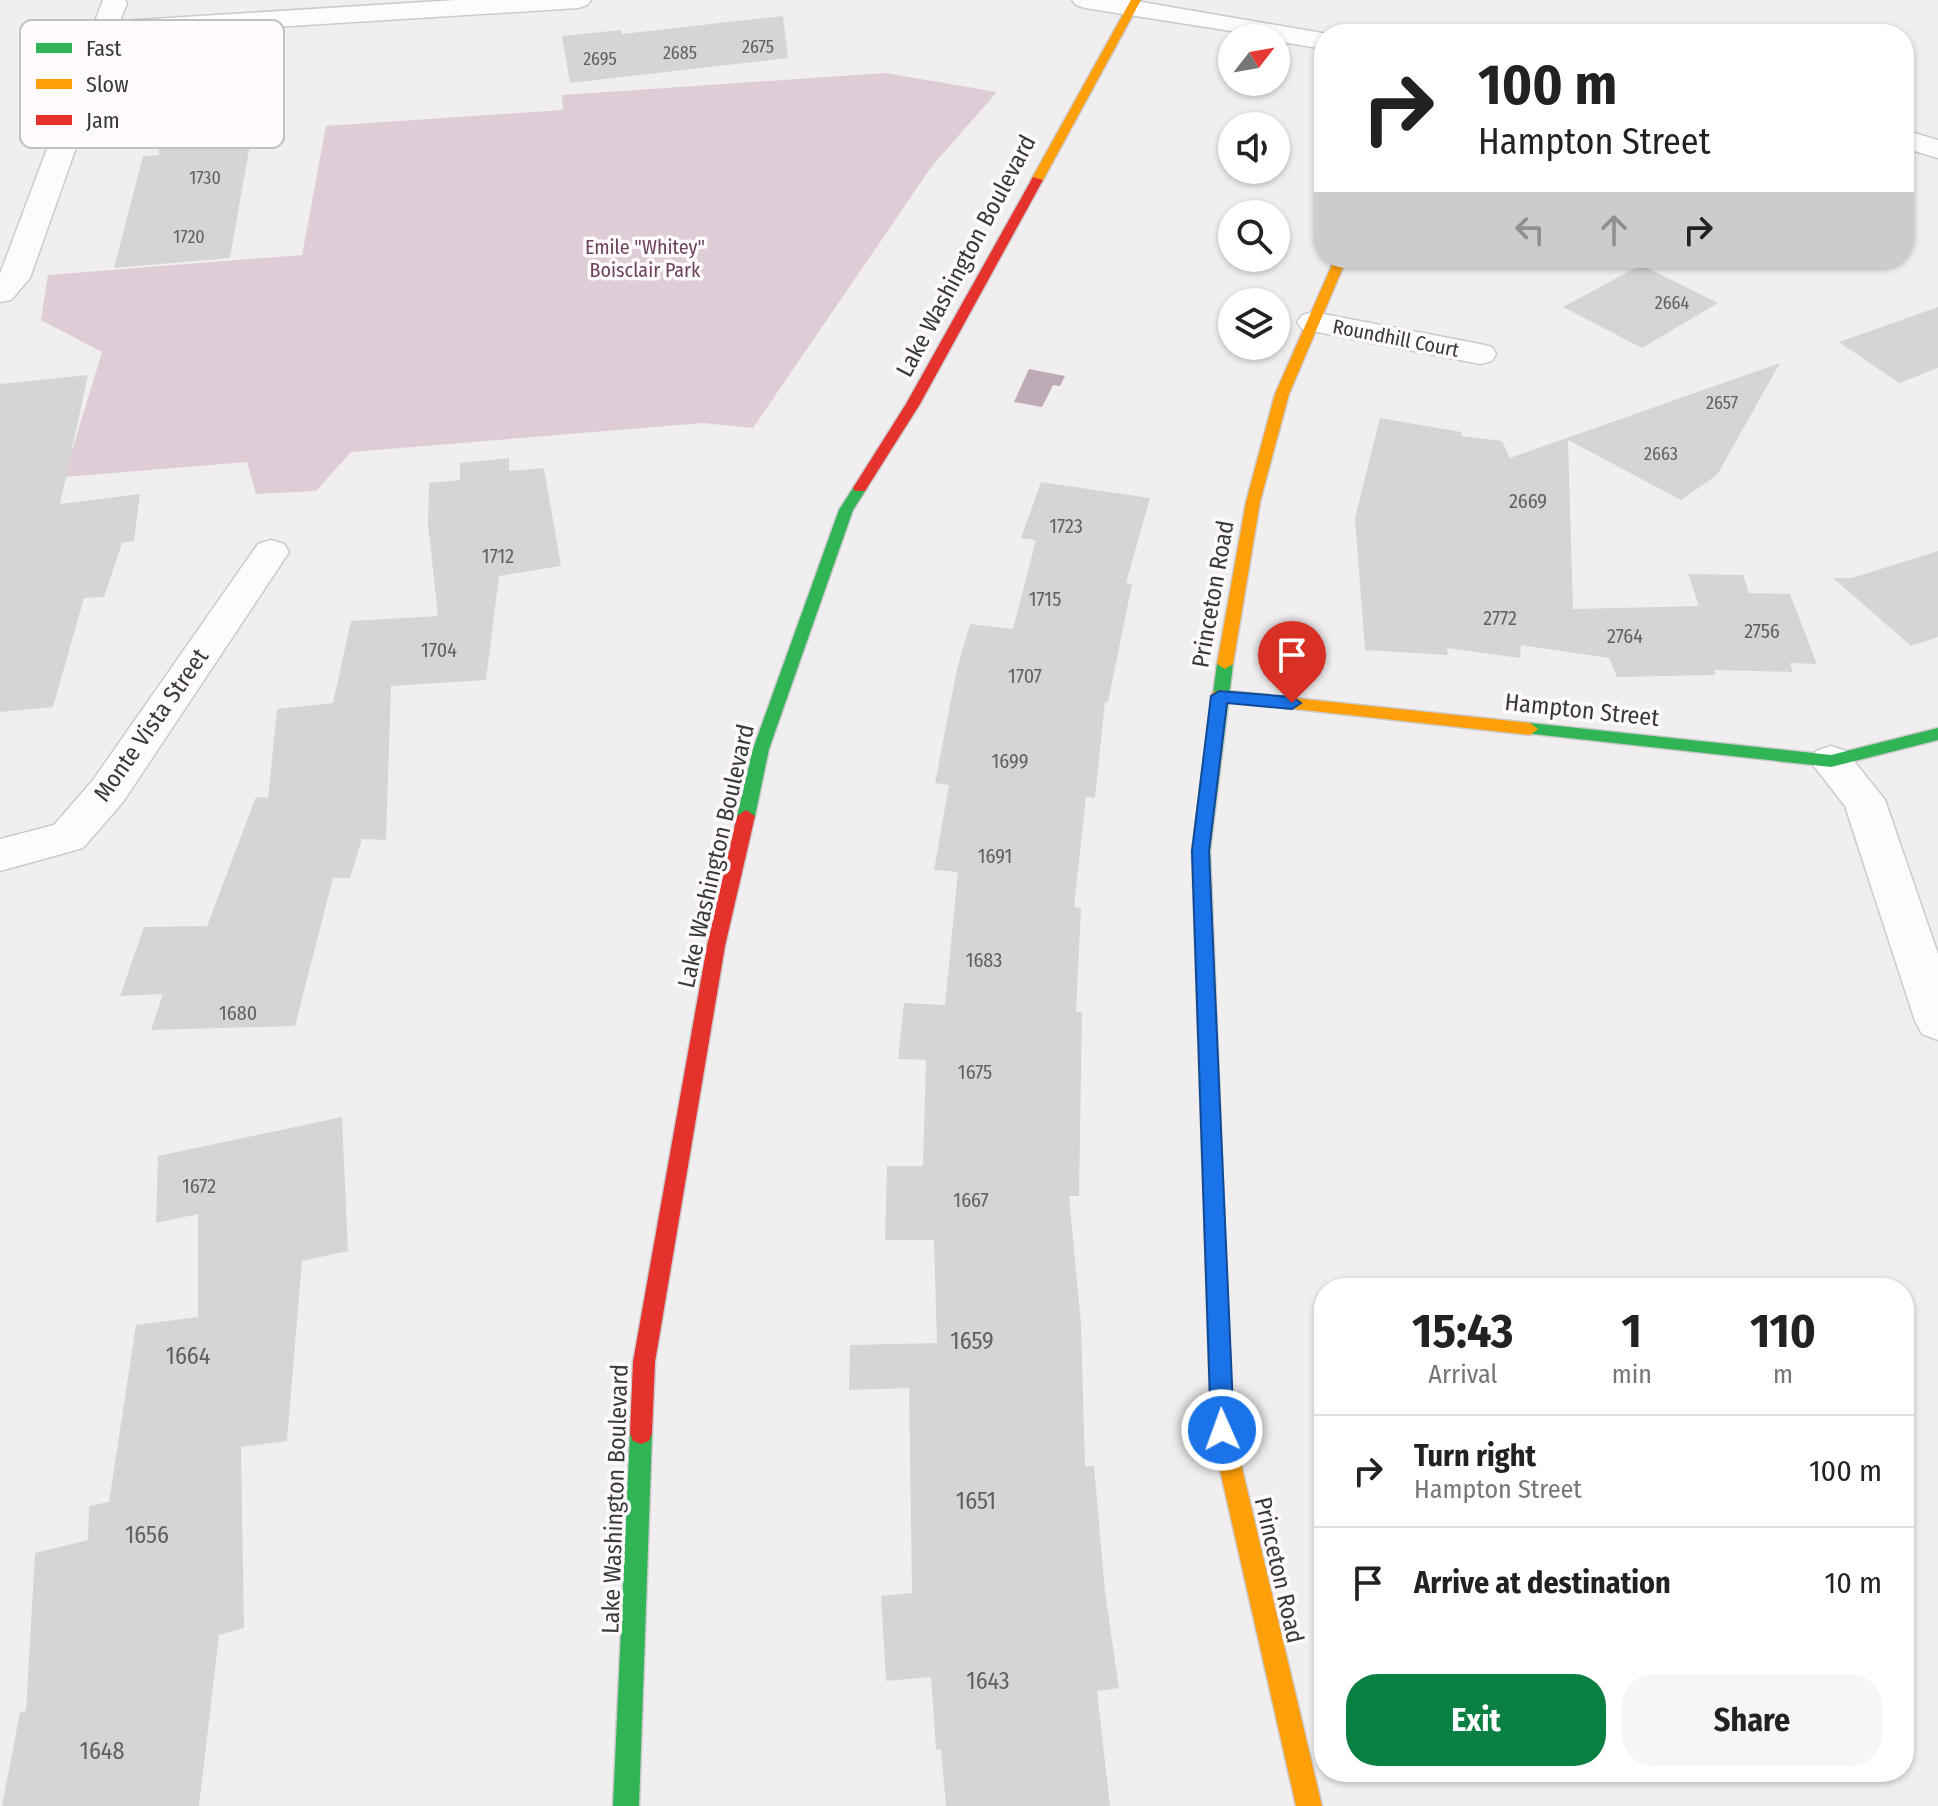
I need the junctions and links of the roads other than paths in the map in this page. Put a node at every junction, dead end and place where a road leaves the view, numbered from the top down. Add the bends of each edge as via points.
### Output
1 (115, 0) edge
2 (578, 0) edge
3 (1085, 0) edge
4 (1132, 4) edge
5 (363, 7) edge
6 (108, 20) edge
7 (217, 20) edge
8 (1314, 39) edge
9 (1914, 142) edge
10 (61, 148) edge
11 (1938, 149) edge
12 (1337, 268) edge
13 (0, 293) edge
14 (1313, 322) junction
15 (1480, 354) dead end
16 (271, 552) dead end
17 (1219, 696) junction
18 (1938, 734) edge
19 (1831, 761) junction
20 (0, 855) edge
21 (1938, 1021) edge
22 (626, 1806) edge
23 (1309, 1806) edge

1 - 6 street
2 - 5 street
3 - 4 street
4 - 8 street
4 - 22 street, Lake Washington Boulevard via 920,392 846,510 761,749 716,946 644,1362
5 - 7 street
9 - 11 street
10 - 13 street via 14,278
12 - 14 street, Princeton Road
14 - 15 street, Roundhill Court
14 - 17 street, Princeton Road via 1282,394 1253,502
16 - 20 street, Monte Vista Street via 108,791 68,837
17 - 19 street, Hampton Street
17 - 23 street, Princeton Road via 1201,851 1222,1430
18 - 19 street, Hampton Street
19 - 21 street via 1864,800

